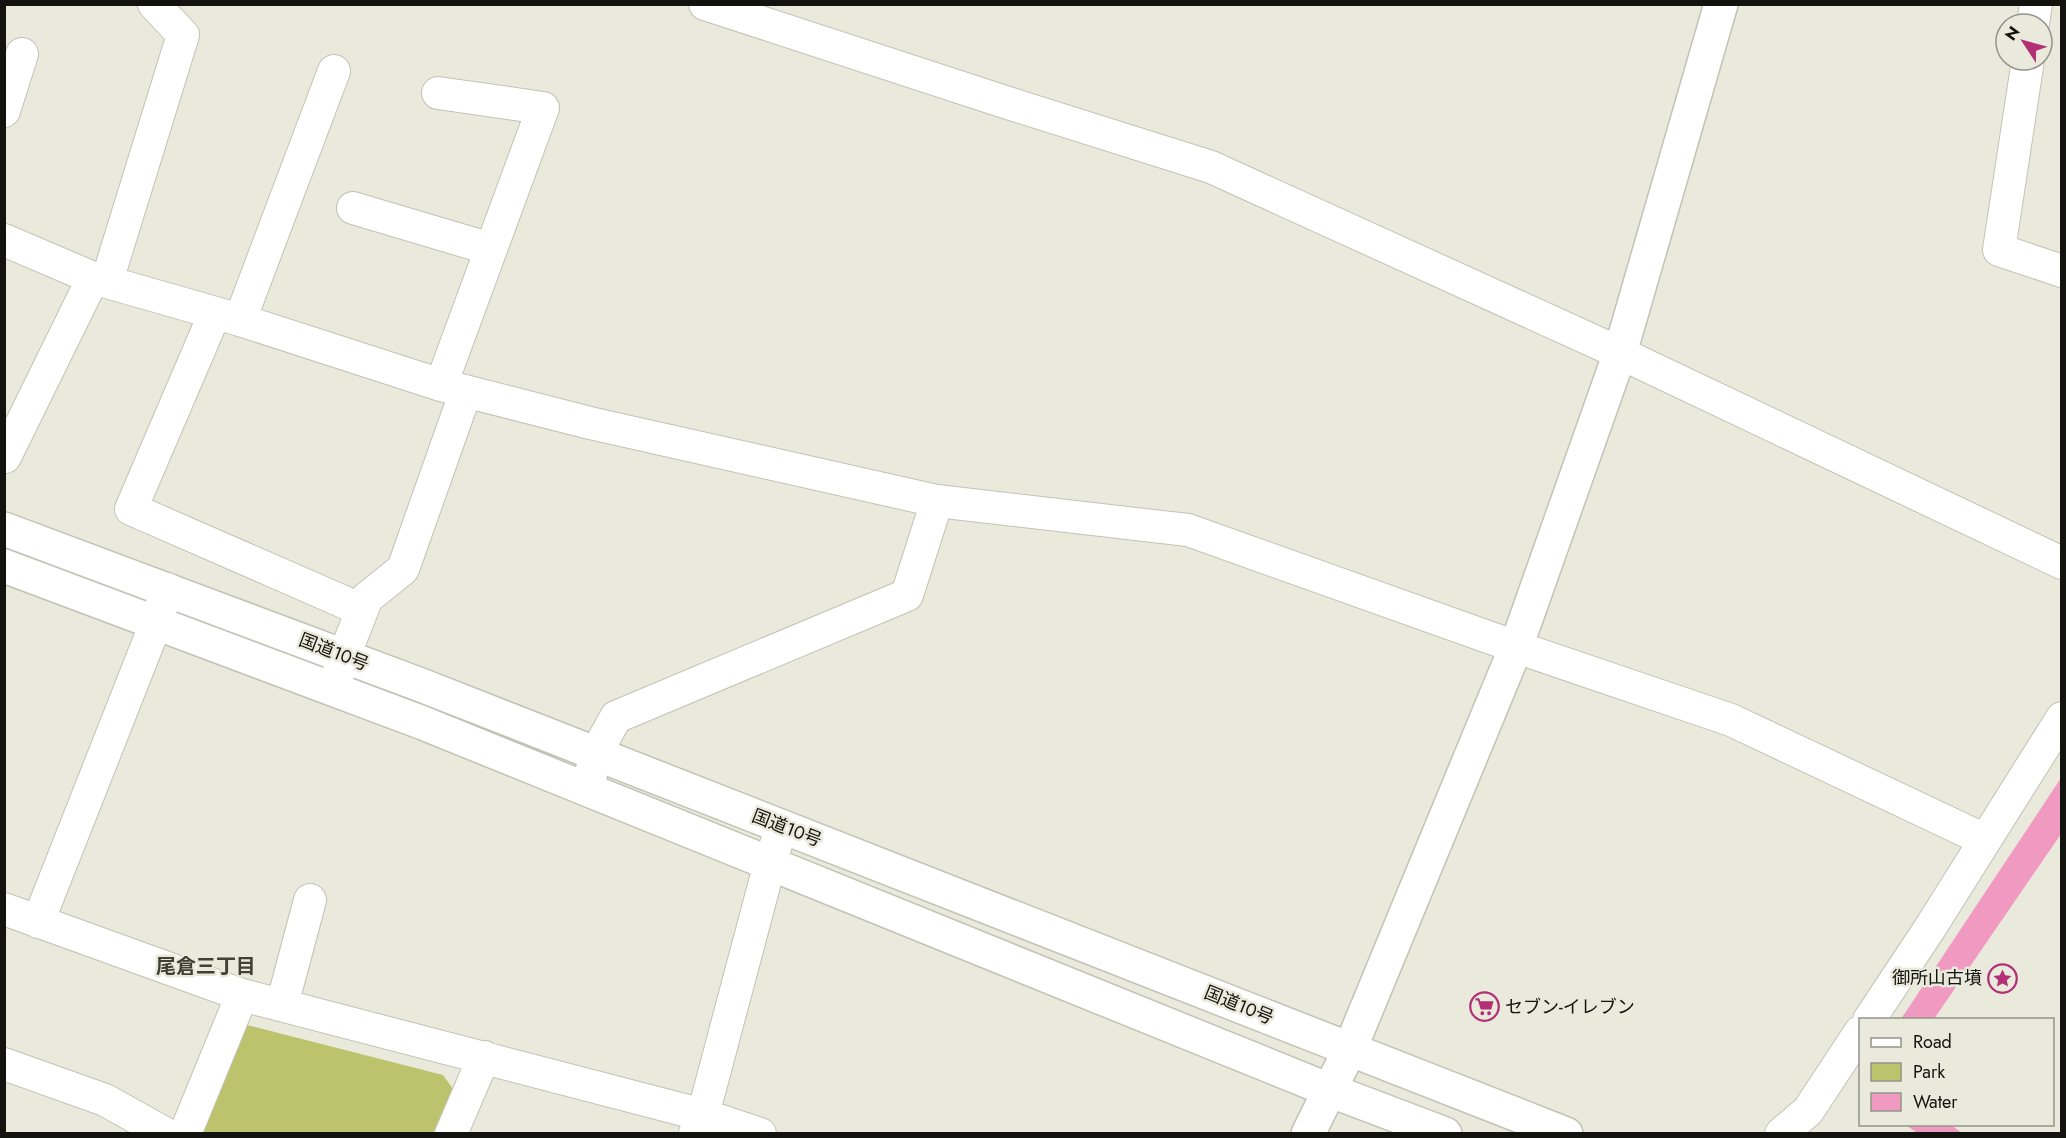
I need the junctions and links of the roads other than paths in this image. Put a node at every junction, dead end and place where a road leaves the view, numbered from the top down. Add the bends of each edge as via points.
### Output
1 (153, 4) edge
2 (705, 4) edge
3 (1721, 4) edge
4 (22, 54) dead end
5 (334, 71) dead end
6 (2026, 72) edge
7 (438, 93) dead end
8 (4, 111) edge
9 (353, 208) dead end
10 (4, 240) edge
11 (491, 249) junction
12 (2061, 271) edge
13 (100, 280) junction
14 (228, 317) junction
15 (1620, 353) junction
16 (454, 388) junction
17 (5, 457) edge
18 (937, 501) junction
19 (4, 529) edge
20 (2061, 563) edge
21 (4, 566) edge
22 (167, 589) junction
23 (362, 610) junction
24 (156, 623) junction
25 (1516, 647) junction
26 (344, 656) junction
27 (333, 689) junction
28 (2061, 718) edge
29 (596, 753) junction
30 (587, 790) junction
31 (782, 826) junction
32 (1985, 840) junction
33 (770, 863) junction
34 (310, 900) dead end
35 (4, 909) edge
36 (38, 922) junction
37 (242, 995) junction
38 (282, 1005) junction
39 (1870, 1018) edge
40 (1859, 1034) edge
41 (1350, 1049) junction
42 (484, 1057) junction
43 (4, 1064) edge
44 (1329, 1090) junction
45 (699, 1124) edge
46 (166, 1134) edge
47 (185, 1134) edge
48 (451, 1134) edge
49 (760, 1134) edge
50 (1308, 1134) edge
51 (1445, 1134) edge
52 (1566, 1134) edge
53 (1781, 1134) edge

1 - 13 street via 183,35
2 - 15 street via 1211,167
3 - 15 main road
4 - 8 street
5 - 14 street
6 - 12 street via 1999,250
7 - 11 street via 543,108
9 - 11 street
10 - 13 street
11 - 16 street
13 - 14 street
13 - 17 street
14 - 16 street
14 - 23 street via 131,509
15 - 20 street
15 - 25 main road
16 - 18 street via 590,423
16 - 23 street via 402,569 367,598
18 - 25 street via 1188,530
18 - 29 street via 907,595 616,717
19 - 22 main road, 国道10号
21 - 24 main road, 国道10号
22 - 24 street
22 - 26 main road, 国道10号
23 - 26 street
24 - 27 main road, 国道10号
24 - 36 street
25 - 32 street via 1731,720
25 - 41 main road
26 - 27 street
26 - 29 main road, 国道10号
27 - 30 main road, 国道10号
28 - 32 street
29 - 30 street
29 - 31 main road, 国道10号
30 - 33 main road, 国道10号
31 - 33 street
31 - 41 main road, 国道10号
32 - 39 street
33 - 44 main road, 国道10号
33 - 45 street
34 - 38 street
35 - 36 street
36 - 37 street
37 - 38 street
37 - 47 street
38 - 42 street
40 - 53 street via 1808,1111
41 - 44 main road
41 - 52 main road, 国道10号
42 - 45 street
42 - 48 street
43 - 46 street via 105,1100
44 - 50 main road
44 - 51 main road, 国道10号
45 - 49 street

